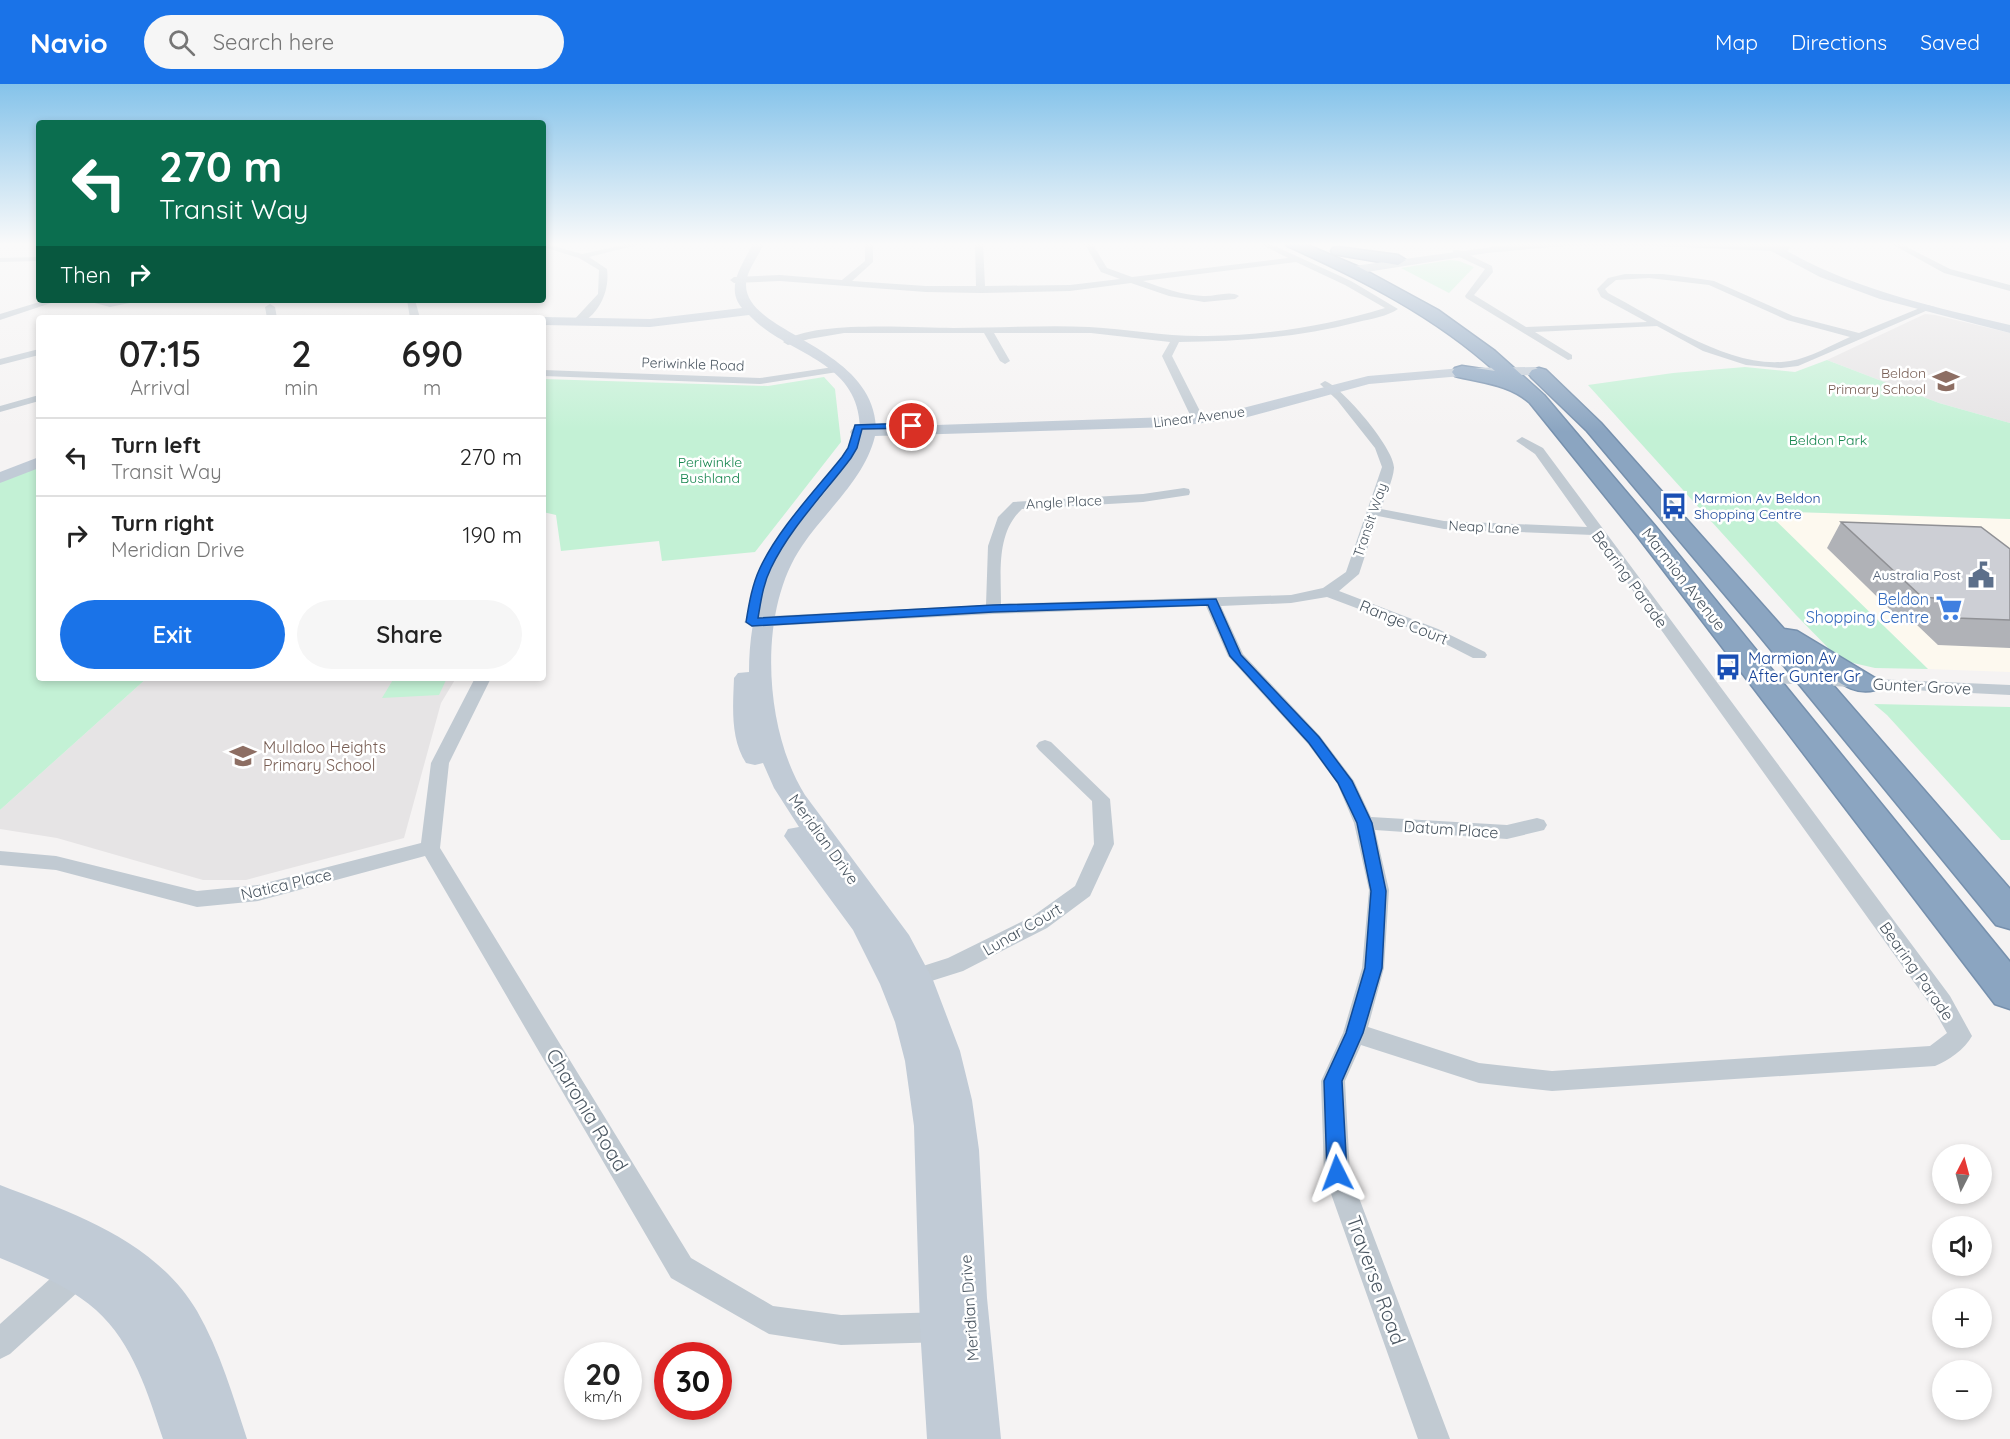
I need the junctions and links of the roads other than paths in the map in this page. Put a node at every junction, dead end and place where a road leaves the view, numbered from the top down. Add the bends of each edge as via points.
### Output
1 (35, 306) edge
2 (594, 306) edge
3 (742, 306) edge
4 (1388, 306) edge
5 (1420, 306) edge
6 (1445, 306) edge
7 (1486, 306) edge
8 (1624, 306) edge
9 (1763, 306) edge
10 (1921, 306) edge
11 (270, 307) dead end
12 (1928, 308) junction
13 (747, 312) junction
14 (271, 315) edge
15 (0, 317) edge
16 (546, 321) edge
17 (577, 322) junction
18 (1656, 324) junction
19 (2010, 328) edge
20 (1526, 330) junction
21 (988, 331) junction
22 (1857, 336) junction
23 (1176, 339) junction
24 (791, 340) junction
25 (36, 353) edge
26 (1568, 357) dead end
27 (1005, 361) dead end
28 (0, 362) edge
29 (1515, 362) junction
30 (835, 370) junction
31 (1462, 372) junction
32 (546, 373) edge
33 (1328, 386) junction
34 (36, 399) edge
35 (0, 410) edge
36 (1197, 417) junction
37 (1560, 424) junction
38 (863, 429) junction
39 (1522, 441) dead end
40 (36, 463) edge
41 (0, 478) edge
42 (1184, 492) dead end
43 (1373, 511) junction
44 (1595, 531) junction
45 (1328, 592) junction
46 (1212, 602) junction
47 (993, 609) junction
48 (758, 622) junction
49 (1762, 622) junction
50 (1479, 655) dead end
51 (1762, 679) junction
52 (481, 681) edge
53 (1812, 681) junction
54 (1864, 684) junction
55 (2010, 690) edge
56 (1044, 746) dead end
57 (1364, 823) junction
58 (1537, 825) dead end
59 (430, 848) junction
60 (0, 858) edge
61 (2010, 915) edge
62 (906, 980) junction
63 (2010, 992) edge
64 (1355, 1033) junction
65 (0, 1203) edge
66 (0, 1238) edge
67 (89, 1262) junction
68 (969, 1324) junction
69 (941, 1328) junction
70 (0, 1344) edge
71 (184, 1439) edge
72 (225, 1439) edge
73 (949, 1439) edge
74 (979, 1439) edge
75 (1434, 1439) edge

1 - 15 street
2 - 17 street
3 - 13 street
4 - 23 street via 1393,309 1288,333 1237,339
5 - 29 highway, Marmion Avenue
6 - 29 highway, Marmion Avenue via 1473,323
7 - 20 street
8 - 18 street
9 - 22 street via 1790,318
10 - 12 street
11 - 14 street
12 - 19 street
12 - 22 street
13 - 17 street via 650,323
13 - 24 street via 764,329
16 - 17 street
18 - 20 street
18 - 22 street via 1707,349 1766,365 1794,364
20 - 26 street
21 - 23 street via 1077,330
21 - 24 street via 855,328
21 - 27 street
23 - 36 street via 1167,356
24 - 30 street
25 - 28 street
29 - 31 street, Linear Avenue
29 - 33 street, Linear Avenue via 1380,374
29 - 37 highway, Marmion Avenue
29 - 49 highway, Marmion Avenue via 1587,420
30 - 32 street, Periwinkle Road via 760,381
30 - 38 street via 849,391
31 - 33 street, Linear Avenue
31 - 37 highway via 1510,382 1550,420
33 - 36 street, Linear Avenue via 1252,411
33 - 43 street, Transit Way via 1382,447 1388,468
34 - 35 street
36 - 38 street, Linear Avenue
37 - 51 highway, Marmion Avenue
38 - 48 street, Meridian Drive via 846,458 776,549 760,580
39 - 44 street, Bearing Parade via 1539,451
40 - 41 street
42 - 47 street, Angle Place via 1018,505 1005,517 995,546
43 - 44 street, Neap Lane via 1444,525
43 - 45 street, Transit Way via 1353,574
44 - 64 street, Bearing Parade via 1942,1003 1960,1036 1935,1056 1551,1081 1479,1073
45 - 46 street, Transit Way via 1291,599
45 - 50 street, Range Court via 1433,632
46 - 47 street, Transit Way
46 - 57 street, Traverse Road via 1236,656 1314,740 1345,781
47 - 48 street, Transit Way
48 - 62 street, Meridian Drive via 746,684 745,720 762,777 785,817
49 - 53 highway, Marmion Avenue
49 - 54 highway
51 - 53 street, Gunter Grove
51 - 63 highway, Marmion Avenue
52 - 59 street via 440,763
53 - 54 street, Gunter Grove
53 - 61 highway, Marmion Avenue
54 - 55 street, Gunter Grove
56 - 62 street, Lunar Court via 1101,799 1104,844 1083,891 1040,922 955,965
57 - 58 street, Datum Place via 1507,832
57 - 64 street, Traverse Road via 1378,891 1373,968
59 - 60 street, Natica Place via 258,893 197,899 57,863
59 - 69 street, Charonia Road via 681,1269 769,1320 841,1330
62 - 68 street, Meridian Drive via 940,1040 950,1078 957,1128
62 - 69 street, Meridian Drive via 911,1022 928,1086
64 - 75 street, Traverse Road via 1333,1081 1337,1173
65 - 67 street via 49,1222
66 - 67 street
67 - 70 street
67 - 71 street via 153,1355
67 - 72 street via 132,1268 155,1287 186,1332
68 - 69 street, Charonia Road
68 - 74 street, Meridian Drive
69 - 73 street, Meridian Drive

